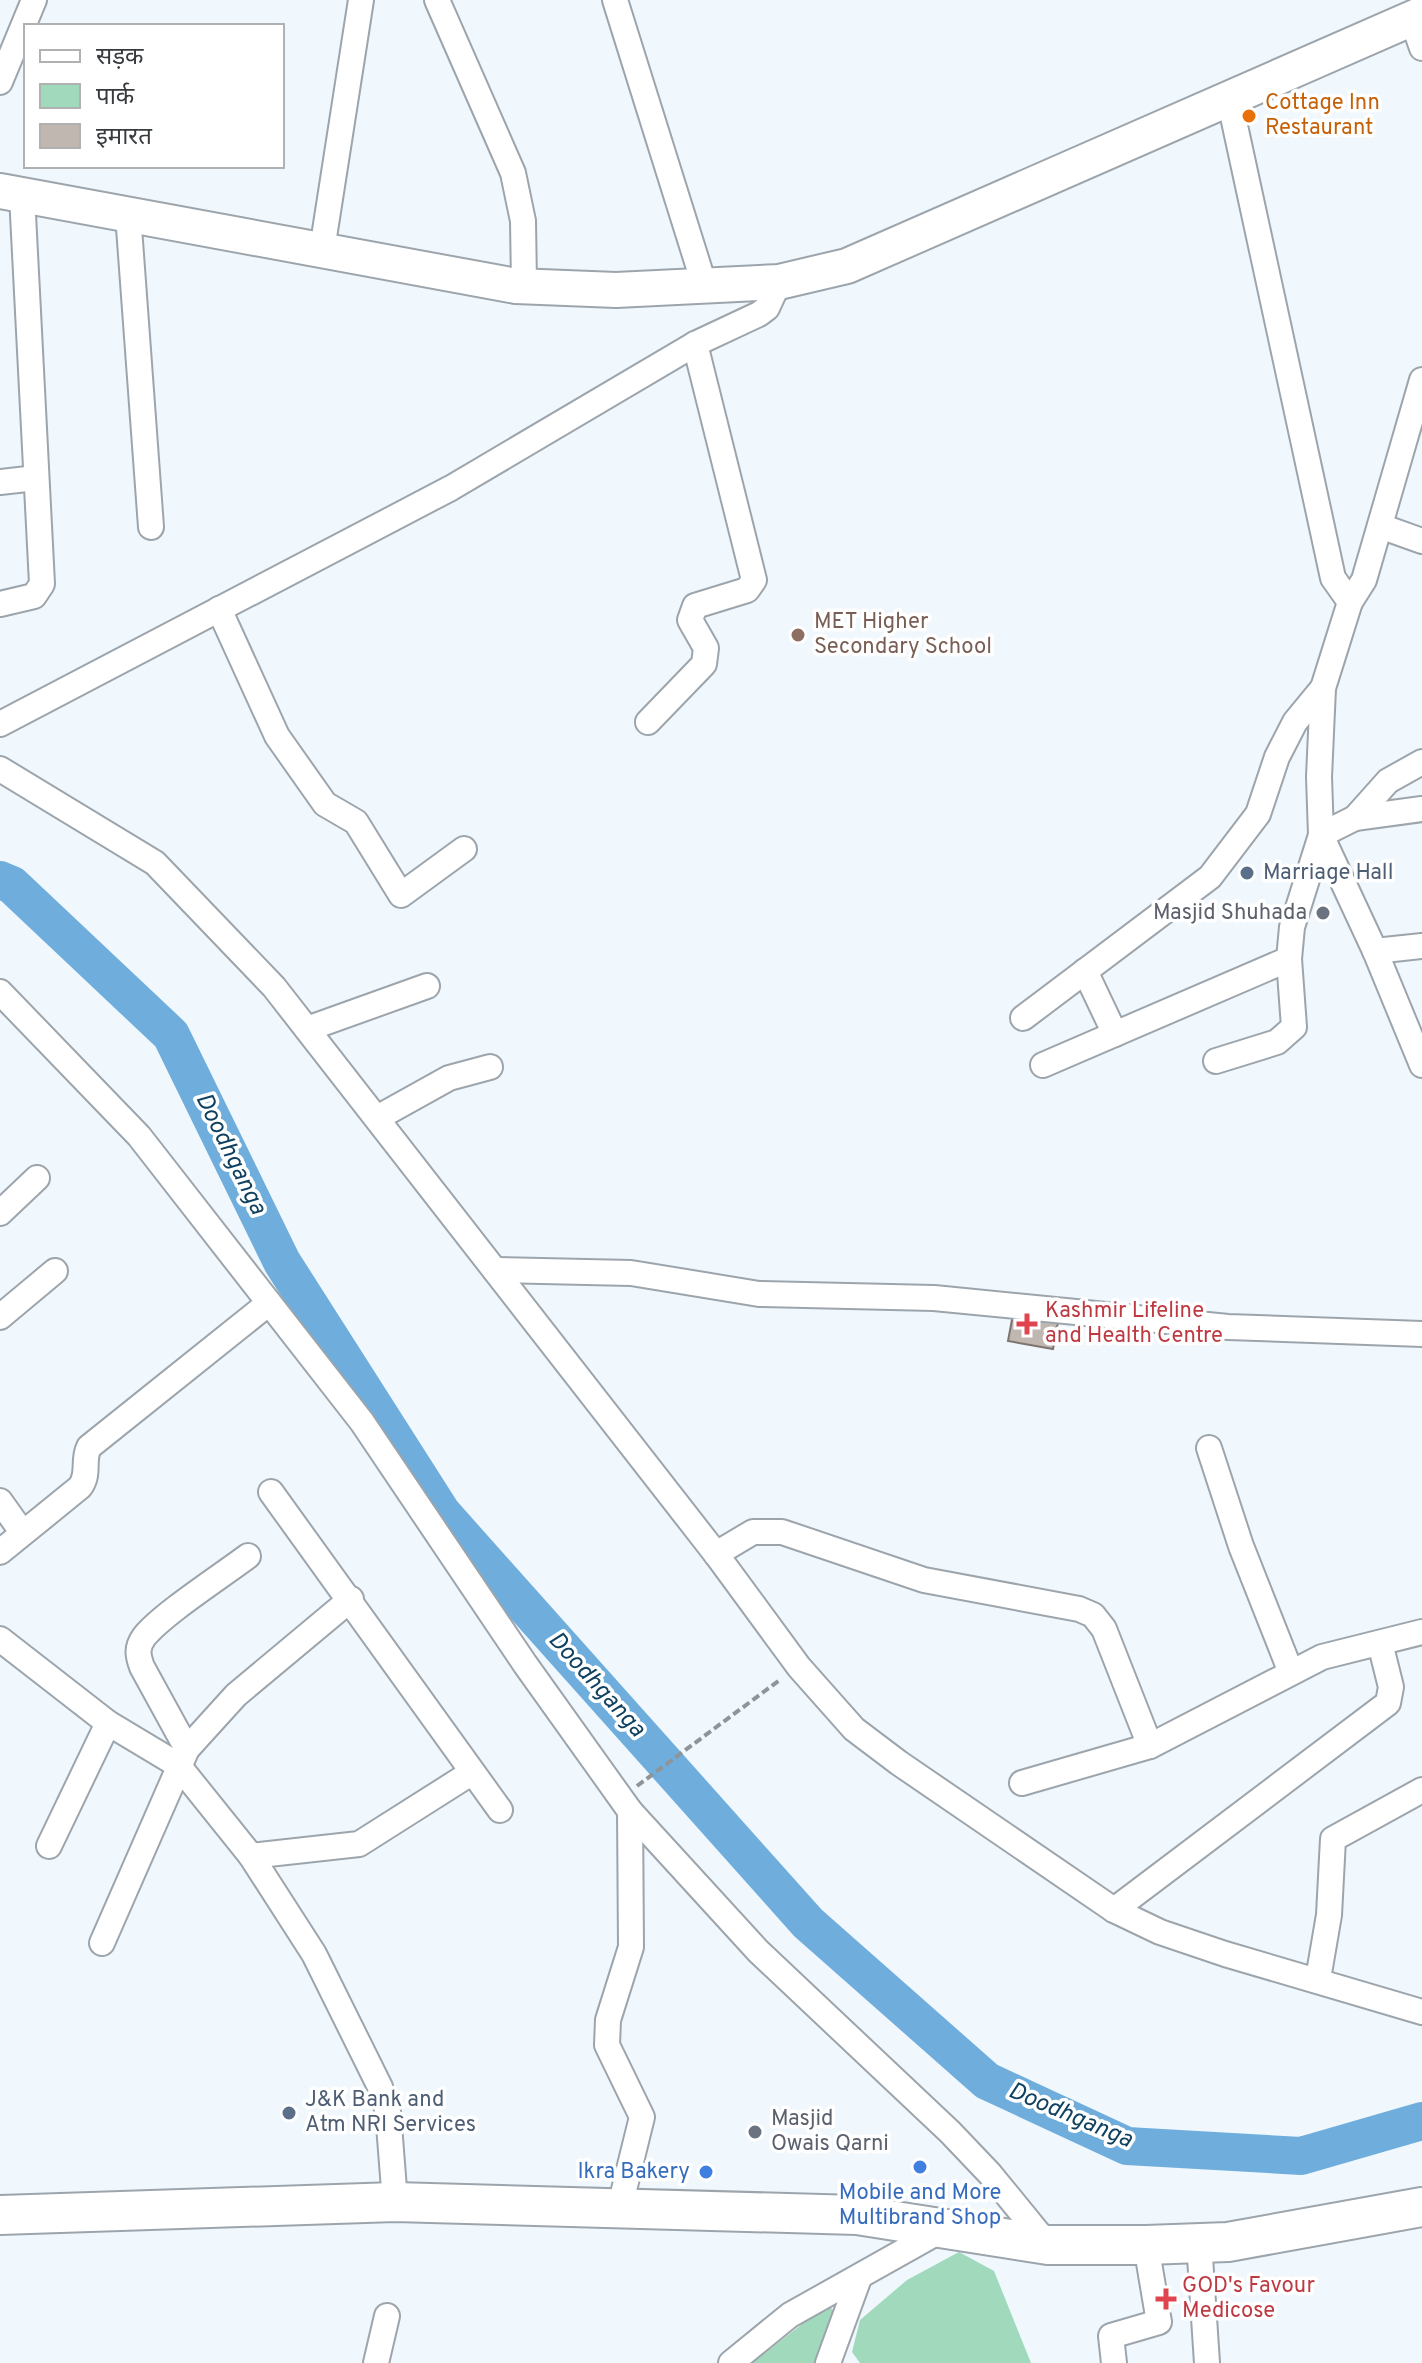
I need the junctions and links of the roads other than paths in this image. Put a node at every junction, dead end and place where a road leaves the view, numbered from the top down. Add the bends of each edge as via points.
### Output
1 (34, 0) edge
2 (361, 0) edge
3 (437, 0) edge
4 (615, 0) edge
5 (24, 24) edge
6 (24, 24) edge
7 (1419, 27) edge
8 (0, 82) edge
9 (1229, 98) junction
10 (11, 193) edge
11 (128, 214) junction
12 (322, 250) junction
13 (779, 282) junction
14 (524, 284) junction
15 (704, 284) junction
16 (695, 344) junction
17 (1422, 380) edge
18 (36, 478) junction
19 (0, 482) edge
20 (1380, 526) junction
21 (151, 527) dead end
22 (1422, 541) edge
23 (1350, 602) junction
24 (0, 604) edge
25 (219, 609) junction
26 (1323, 688) junction
27 (648, 722) dead end
28 (0, 724) edge
29 (1422, 762) edge
30 (0, 769) edge
31 (1422, 809) edge
32 (1355, 818) junction
33 (1321, 835) junction
34 (464, 849) dead end
35 (1422, 946) edge
36 (1375, 951) junction
37 (1289, 959) junction
38 (1085, 971) junction
39 (427, 986) dead end
40 (0, 992) edge
41 (1023, 1018) dead end
42 (307, 1029) junction
43 (1115, 1034) junction
44 (1216, 1061) dead end
45 (1043, 1065) dead end
46 (1422, 1065) edge
47 (490, 1067) dead end
48 (377, 1118) junction
49 (37, 1178) dead end
50 (0, 1213) edge
51 (495, 1270) junction
52 (55, 1271) dead end
53 (269, 1303) junction
54 (0, 1317) edge
55 (1422, 1334) edge
56 (1209, 1448) dead end
57 (271, 1492) dead end
58 (0, 1501) edge
59 (22, 1532) junction
60 (0, 1552) edge
61 (716, 1554) junction
62 (248, 1556) dead end
63 (351, 1599) junction
64 (1422, 1632) edge
65 (0, 1639) edge
66 (1380, 1643) junction
67 (1290, 1670) junction
68 (108, 1723) junction
69 (1150, 1746) junction
70 (183, 1757) junction
71 (471, 1773) junction
72 (1022, 1783) dead end
73 (1422, 1790) edge
74 (500, 1810) dead end
75 (630, 1811) junction
76 (49, 1846) dead end
77 (251, 1856) junction
78 (1114, 1910) junction
79 (102, 1943) dead end
80 (1318, 1979) junction
81 (1422, 2012) edge
82 (395, 2202) junction
83 (1422, 2207) edge
84 (619, 2210) junction
85 (0, 2215) edge
86 (945, 2228) junction
87 (1199, 2242) junction
88 (1048, 2245) junction
89 (1146, 2245) junction
90 (859, 2278) junction
91 (387, 2316) dead end
92 (376, 2363) edge
93 (731, 2363) edge
94 (828, 2363) edge
95 (1114, 2363) edge
96 (1207, 2363) edge

1 - 5 street
2 - 12 street
3 - 14 street via 513,173 523,221
4 - 15 street
6 - 8 street
7 - 9 main road
9 - 13 main road via 847,266
9 - 23 street via 1333,578
10 - 11 main road
10 - 18 street
11 - 12 main road
11 - 21 street
12 - 14 main road
13 - 15 main road
13 - 16 street via 767,308
14 - 15 main road via 616,290
16 - 25 street via 451,488
16 - 27 street via 754,580 747,590 695,606 690,620 706,648 704,664
17 - 20 street
18 - 19 street
18 - 24 street via 42,584 34,596
20 - 22 street
20 - 23 street via 1364,580
23 - 26 street
25 - 28 street
25 - 34 street via 277,736 325,804 356,822 401,895
26 - 33 street
26 - 38 street via 1295,722 1258,814 1210,877
29 - 32 street via 1388,781
30 - 42 street via 155,863 274,987
31 - 32 street
32 - 33 street
33 - 36 street
33 - 37 street via 1292,927
35 - 36 street
36 - 46 street
37 - 43 street
37 - 44 street via 1294,1027 1277,1042
38 - 41 street
38 - 43 street
39 - 42 street
40 - 53 street via 139,1136
42 - 48 street
43 - 45 street
47 - 48 street via 449,1078
48 - 51 street
49 - 50 street
51 - 55 street via 631,1273 745,1293 934,1298 1228,1327
51 - 61 street
52 - 54 street
53 - 59 street via 89,1447 85,1481
53 - 75 street via 362,1422
56 - 67 street
57 - 63 street
58 - 59 street
59 - 60 street
61 - 69 street via 753,1532 782,1532 924,1580 1093,1615 1104,1629
61 - 78 street via 799,1667 854,1729
62 - 70 street via 154,1628 139,1646 142,1667
63 - 70 street via 236,1695
63 - 71 street
64 - 66 street
65 - 68 street
66 - 67 street
66 - 78 street via 1391,1687 1388,1703
67 - 69 street
68 - 70 street
68 - 76 street
69 - 72 street
70 - 77 street
70 - 79 street
71 - 74 street
71 - 77 street via 359,1844
73 - 80 street via 1333,1839 1329,1915
75 - 84 street via 631,1947 608,2020 607,2045 642,2117
75 - 88 street via 758,1951 950,2132
77 - 82 street via 314,1954 380,2087 388,2112
78 - 80 street via 1160,1932
80 - 81 street
82 - 84 main road
82 - 85 main road
83 - 87 main road via 1228,2242
84 - 86 main road via 857,2215
86 - 88 main road
86 - 90 street
87 - 89 main road
87 - 96 street
88 - 89 main road
89 - 95 street via 1159,2322 1111,2336
90 - 93 street via 790,2315
90 - 94 street
91 - 92 street

